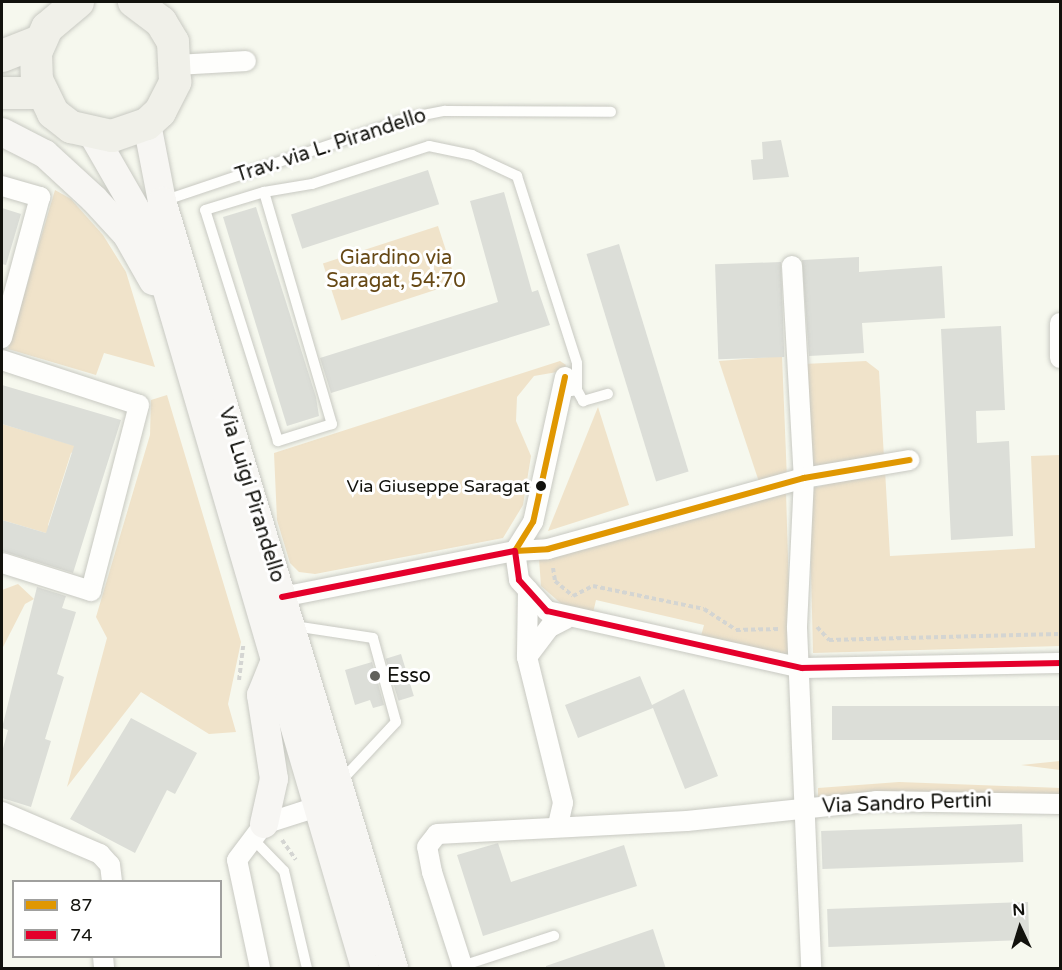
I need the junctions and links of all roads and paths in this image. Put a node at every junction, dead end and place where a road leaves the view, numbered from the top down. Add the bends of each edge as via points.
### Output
1 (139, 3) edge
2 (58, 15) edge
3 (2, 56) edge
4 (246, 61) dead end
5 (177, 65) junction
6 (2, 93) edge
7 (41, 93) junction
8 (611, 112) dead end
9 (147, 124) junction
10 (2, 132) edge
11 (93, 135) junction
12 (2, 186) edge
13 (264, 192) junction
14 (162, 201) junction
15 (792, 266) dead end
16 (169, 310) junction
17 (1060, 323) edge
18 (2, 338) edge
19 (1060, 358) edge
20 (2, 360) edge
21 (568, 386) junction
22 (608, 394) dead end
23 (909, 460) dead end
24 (804, 478) junction
25 (515, 551) junction
26 (2, 563) edge
27 (528, 590) junction
28 (282, 597) junction
29 (566, 619) junction
30 (291, 625) junction
31 (241, 638) dead end
32 (527, 657) junction
33 (274, 663) junction
34 (1060, 663) edge
35 (802, 668) junction
36 (239, 683) dead end
37 (339, 784) junction
38 (1060, 804) edge
39 (317, 807) junction
40 (807, 807) junction
41 (2, 812) edge
42 (558, 824) junction
43 (258, 831) junction
44 (298, 868) dead end
45 (112, 880) edge
46 (554, 936) dead end
47 (463, 967) edge
48 (260, 969) edge
49 (307, 969) edge
50 (365, 969) edge
51 (394, 969) edge
52 (811, 969) edge

1 - 5 main road via 167,32
2 - 3 main road
2 - 7 main road via 35,67
4 - 5 street
5 - 9 main road via 169,98
6 - 7 main road
7 - 11 main road via 71,128
8 - 14 lane, Trav. via L. Pirandello via 446,111 413,117
9 - 11 main road via 112,136
9 - 14 main road, Via Luigi Pirandello
10 - 16 main road via 45,154 94,199 127,235
11 - 16 main road, Via Luigi Pirandello via 152,236
12 - 18 street via 40,197
13 - 13 lane via 205,210 278,441 332,424
13 - 21 lane via 312,184 429,146 472,155 517,176 577,363
14 - 28 main road, Via Luigi Pirandello
15 - 24 street
16 - 33 main road, Via Luigi Pirandello
17 - 19 street
20 - 26 street via 139,405 91,591
21 - 22 lane via 583,401
21 - 25 street via 533,522
23 - 24 street
24 - 25 street via 548,549
24 - 35 street via 797,628
25 - 27 street via 519,580
25 - 28 street
27 - 29 street via 547,611
27 - 32 street
28 - 30 main road, Via Luigi Pirandello
29 - 32 street via 550,627
29 - 35 street
30 - 37 main road, Via Luigi Pirandello
30 - 37 lane via 373,638 396,722
31 - 36 path
32 - 42 street via 563,803
33 - 39 main road, Via Luigi Pirandello
33 - 43 main road via 261,695 274,779
34 - 35 street
35 - 40 street
37 - 51 main road, Via Luigi Pirandello
38 - 40 street, Via Sandro Pertini via 966,799
39 - 43 street
39 - 50 main road, Via Luigi Pirandello
40 - 42 street via 687,821
40 - 52 street, Via Sandro Pertini
41 - 45 street via 100,854 111,866
42 - 47 street via 437,834 427,847
43 - 44 path via 293,848
43 - 48 street via 237,860 237,874
43 - 49 lane via 284,871
46 - 47 lane

